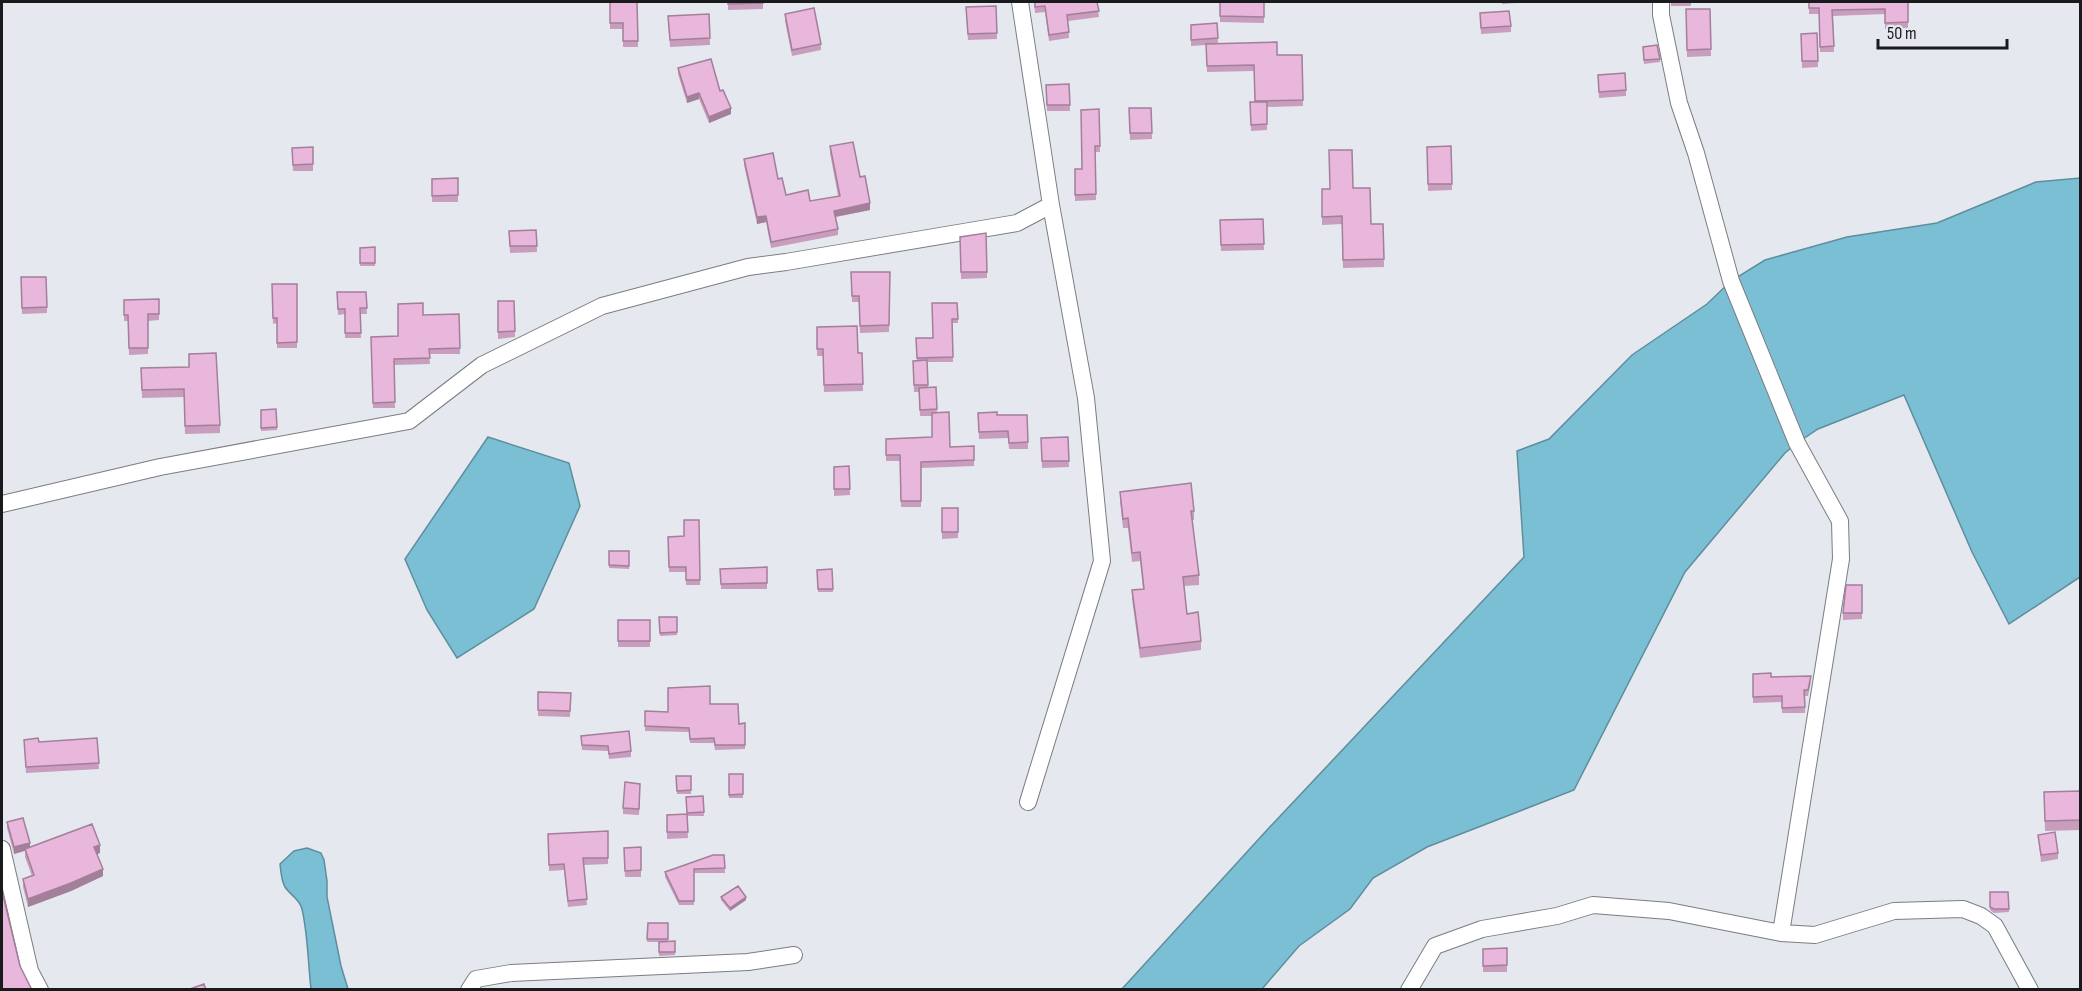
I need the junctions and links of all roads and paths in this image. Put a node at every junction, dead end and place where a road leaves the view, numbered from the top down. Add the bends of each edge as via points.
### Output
1 (1020, 2) edge
2 (1661, 2) edge
3 (1051, 205) junction
4 (2, 504) edge
5 (1028, 802) dead end
6 (2, 849) edge
7 (1781, 933) junction
8 (794, 955) dead end
9 (40, 990) edge
10 (469, 990) edge
11 (1410, 990) edge
12 (2030, 990) edge

1 - 3 street
2 - 7 street via 1679,104 1731,281 1797,443 1840,521 1841,559
3 - 4 street via 1017,223 748,267 602,306 482,365 410,420 160,467
3 - 5 street via 1086,398 1102,561
6 - 9 street via 30,970
7 - 11 street via 1669,911 1593,904 1557,916 1482,930 1435,946
7 - 12 street via 1815,935 1894,911 1963,909 1995,926
8 - 10 street via 748,963 511,973 476,979

